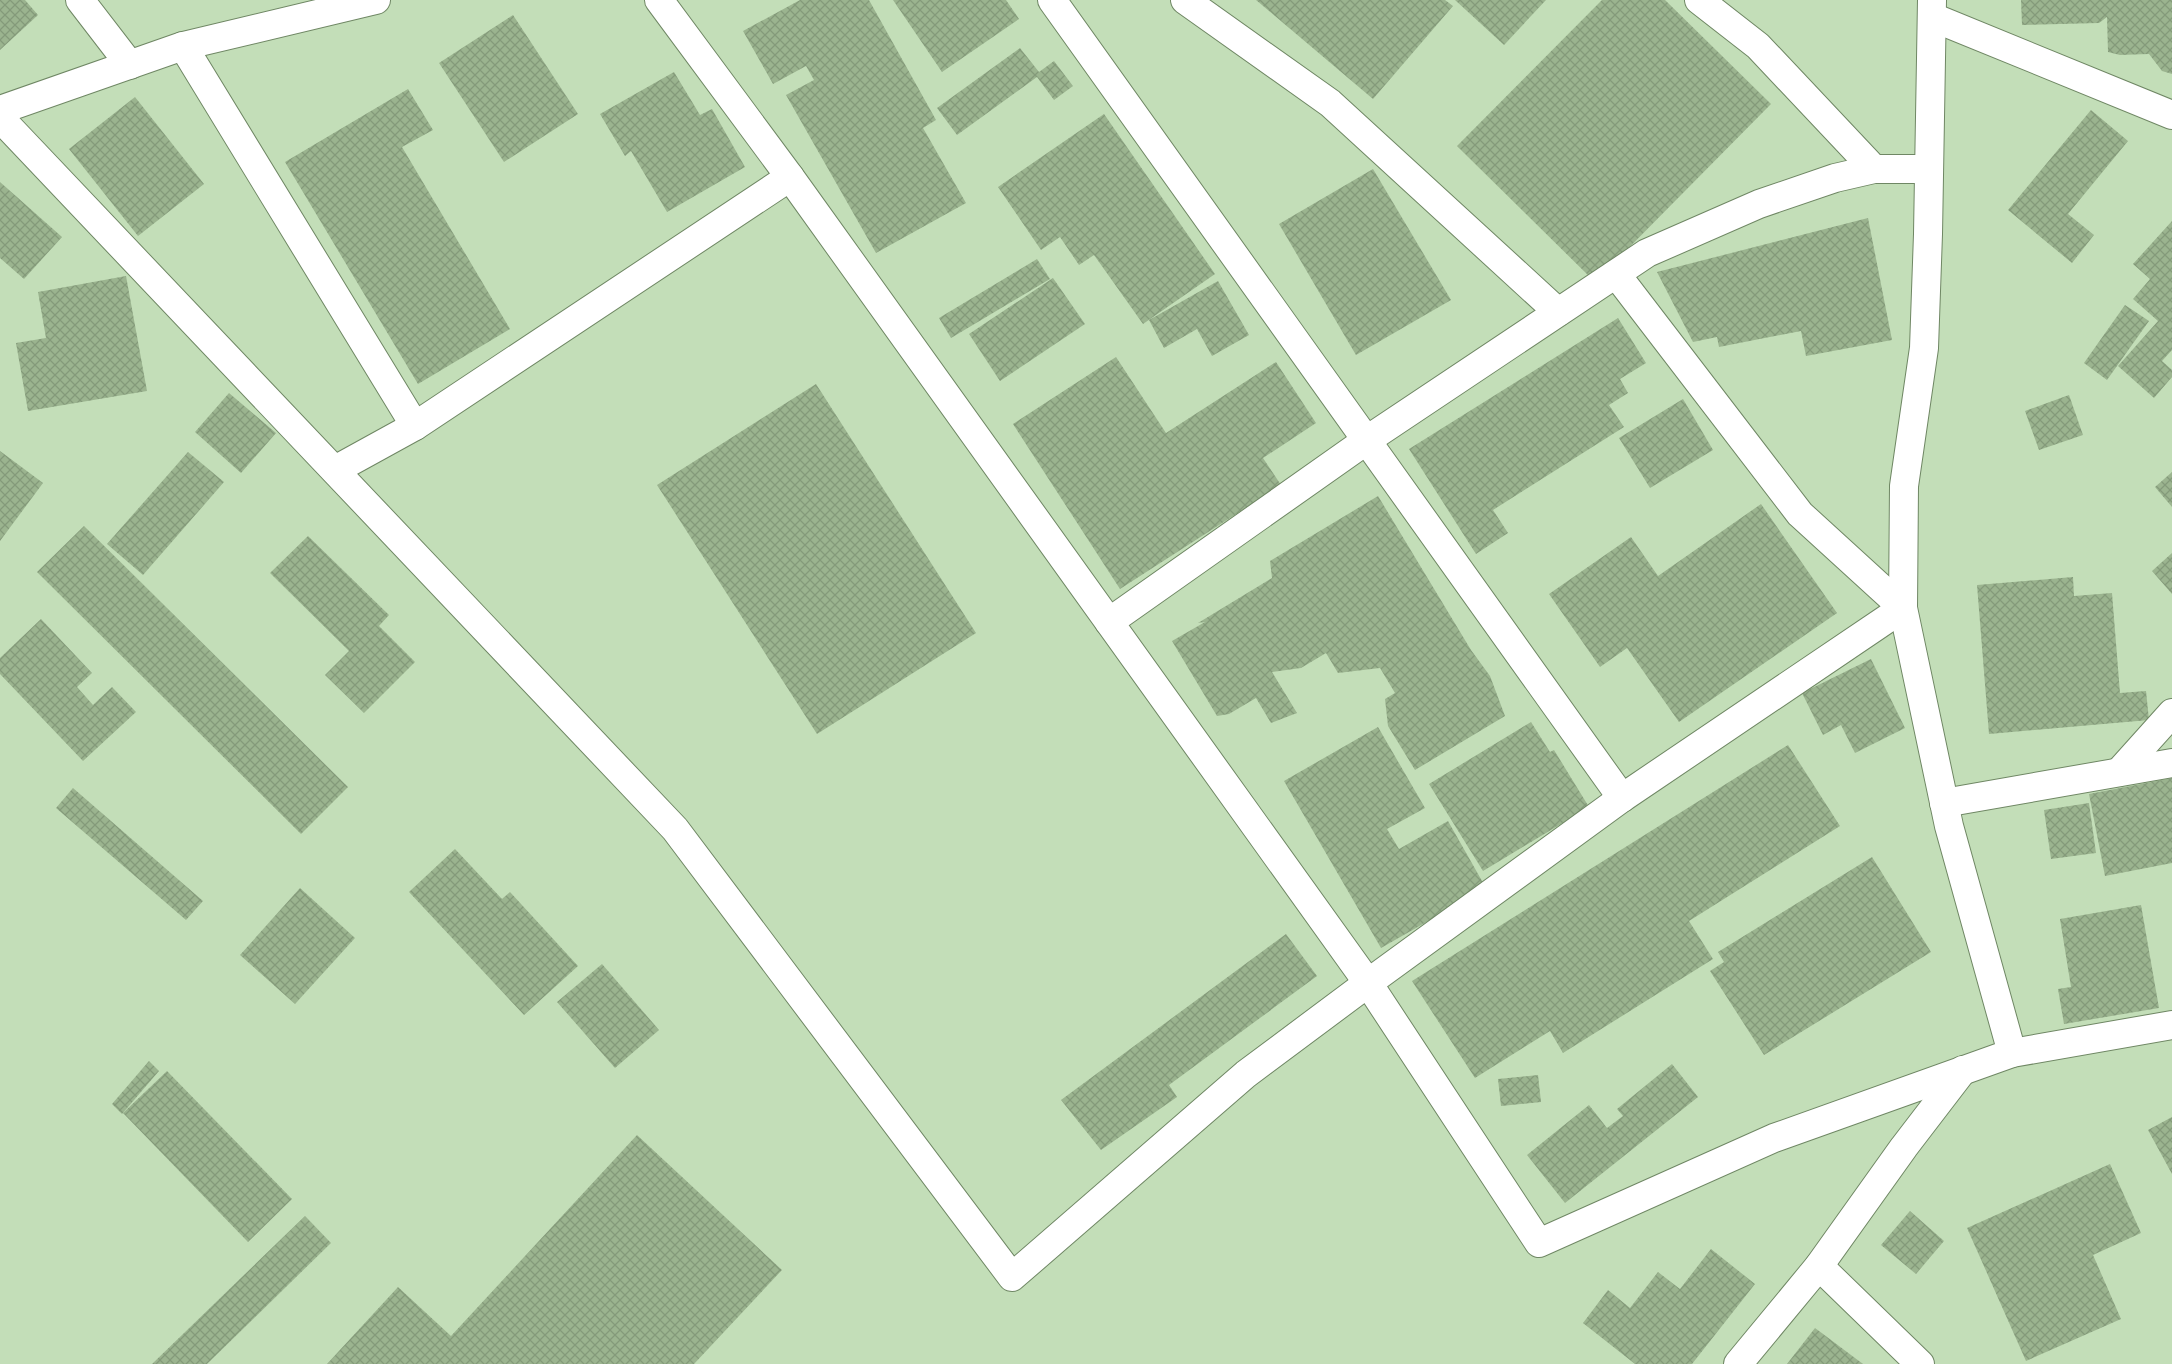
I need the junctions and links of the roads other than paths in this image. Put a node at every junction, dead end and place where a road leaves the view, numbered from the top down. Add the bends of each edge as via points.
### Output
1 (80, 0) edge
2 (376, 0) edge
3 (660, 0) edge
4 (1052, 0) edge
5 (1185, 0) edge
6 (1699, 0) edge
7 (1932, 8) edge
8 (183, 46) junction
9 (130, 65) junction
10 (0, 110) edge
11 (2172, 115) edge
12 (0, 118) edge
13 (1874, 169) junction
14 (1929, 169) junction
15 (790, 177) junction
16 (1616, 274) junction
17 (1558, 312) junction
18 (415, 426) junction
19 (1367, 440) junction
20 (335, 470) junction
21 (1903, 608) junction
22 (1109, 622) junction
23 (2172, 713) edge
24 (2172, 763) edge
25 (2119, 772) junction
26 (1622, 798) junction
27 (1944, 803) junction
28 (1368, 983) junction
29 (2172, 1025) edge
30 (2012, 1053) junction
31 (1964, 1070) junction
32 (1819, 1266) junction
33 (1738, 1364) edge
34 (1920, 1364) edge

1 - 9 street
2 - 8 street
3 - 15 street
4 - 19 street
5 - 17 street via 1330,103
6 - 13 street via 1758,46
7 - 11 street
7 - 14 street
8 - 9 street
8 - 18 street
9 - 10 street
12 - 20 street
13 - 14 street
13 - 16 street via 1835,178 1758,204 1646,253
14 - 21 street via 1924,348 1904,486
15 - 18 street
15 - 22 street
16 - 17 street
16 - 21 street via 1800,514
17 - 19 street
18 - 20 street
19 - 22 street
19 - 26 street
20 - 28 street via 674,829 1012,1277 1246,1074
21 - 26 street
21 - 27 street
22 - 28 street
23 - 25 street
24 - 25 street
25 - 27 street
26 - 28 street
27 - 30 street
28 - 31 street via 1539,1243 1774,1138
29 - 30 street
30 - 31 street
31 - 32 street
32 - 33 street
32 - 34 street

